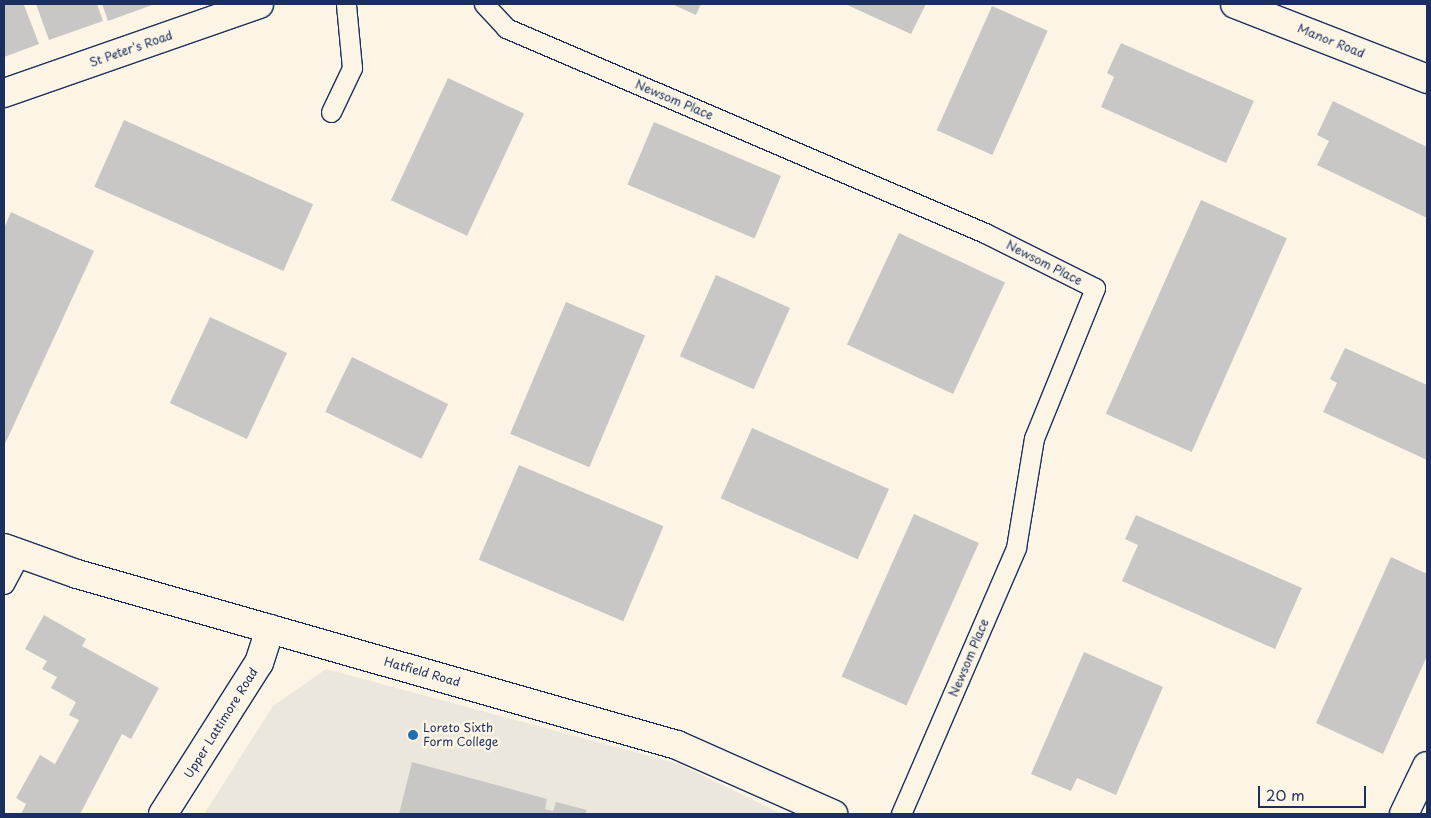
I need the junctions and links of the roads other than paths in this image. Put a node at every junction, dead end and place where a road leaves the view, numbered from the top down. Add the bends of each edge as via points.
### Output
1 (259, 4) edge
2 (346, 4) edge
3 (484, 4) edge
4 (1235, 4) edge
5 (1427, 79) edge
6 (4, 93) edge
7 (331, 112) dead end
8 (11, 552) edge
9 (4, 584) edge
10 (270, 628) junction
11 (1427, 766) edge
12 (164, 814) edge
13 (833, 814) edge
14 (901, 814) edge
15 (1404, 814) edge

1 - 6 main road, St Peter's Road
2 - 7 lane via 352,68
3 - 14 lane, Newsom Place via 506,28 984,233 1096,288 1034,438 1016,548
4 - 5 main road, Manor Road
8 - 9 lane
8 - 10 main road, Hatfield Road
10 - 12 main road, Upper Lattimore Road via 259,663
10 - 13 main road, Hatfield Road via 677,745
11 - 15 main road

